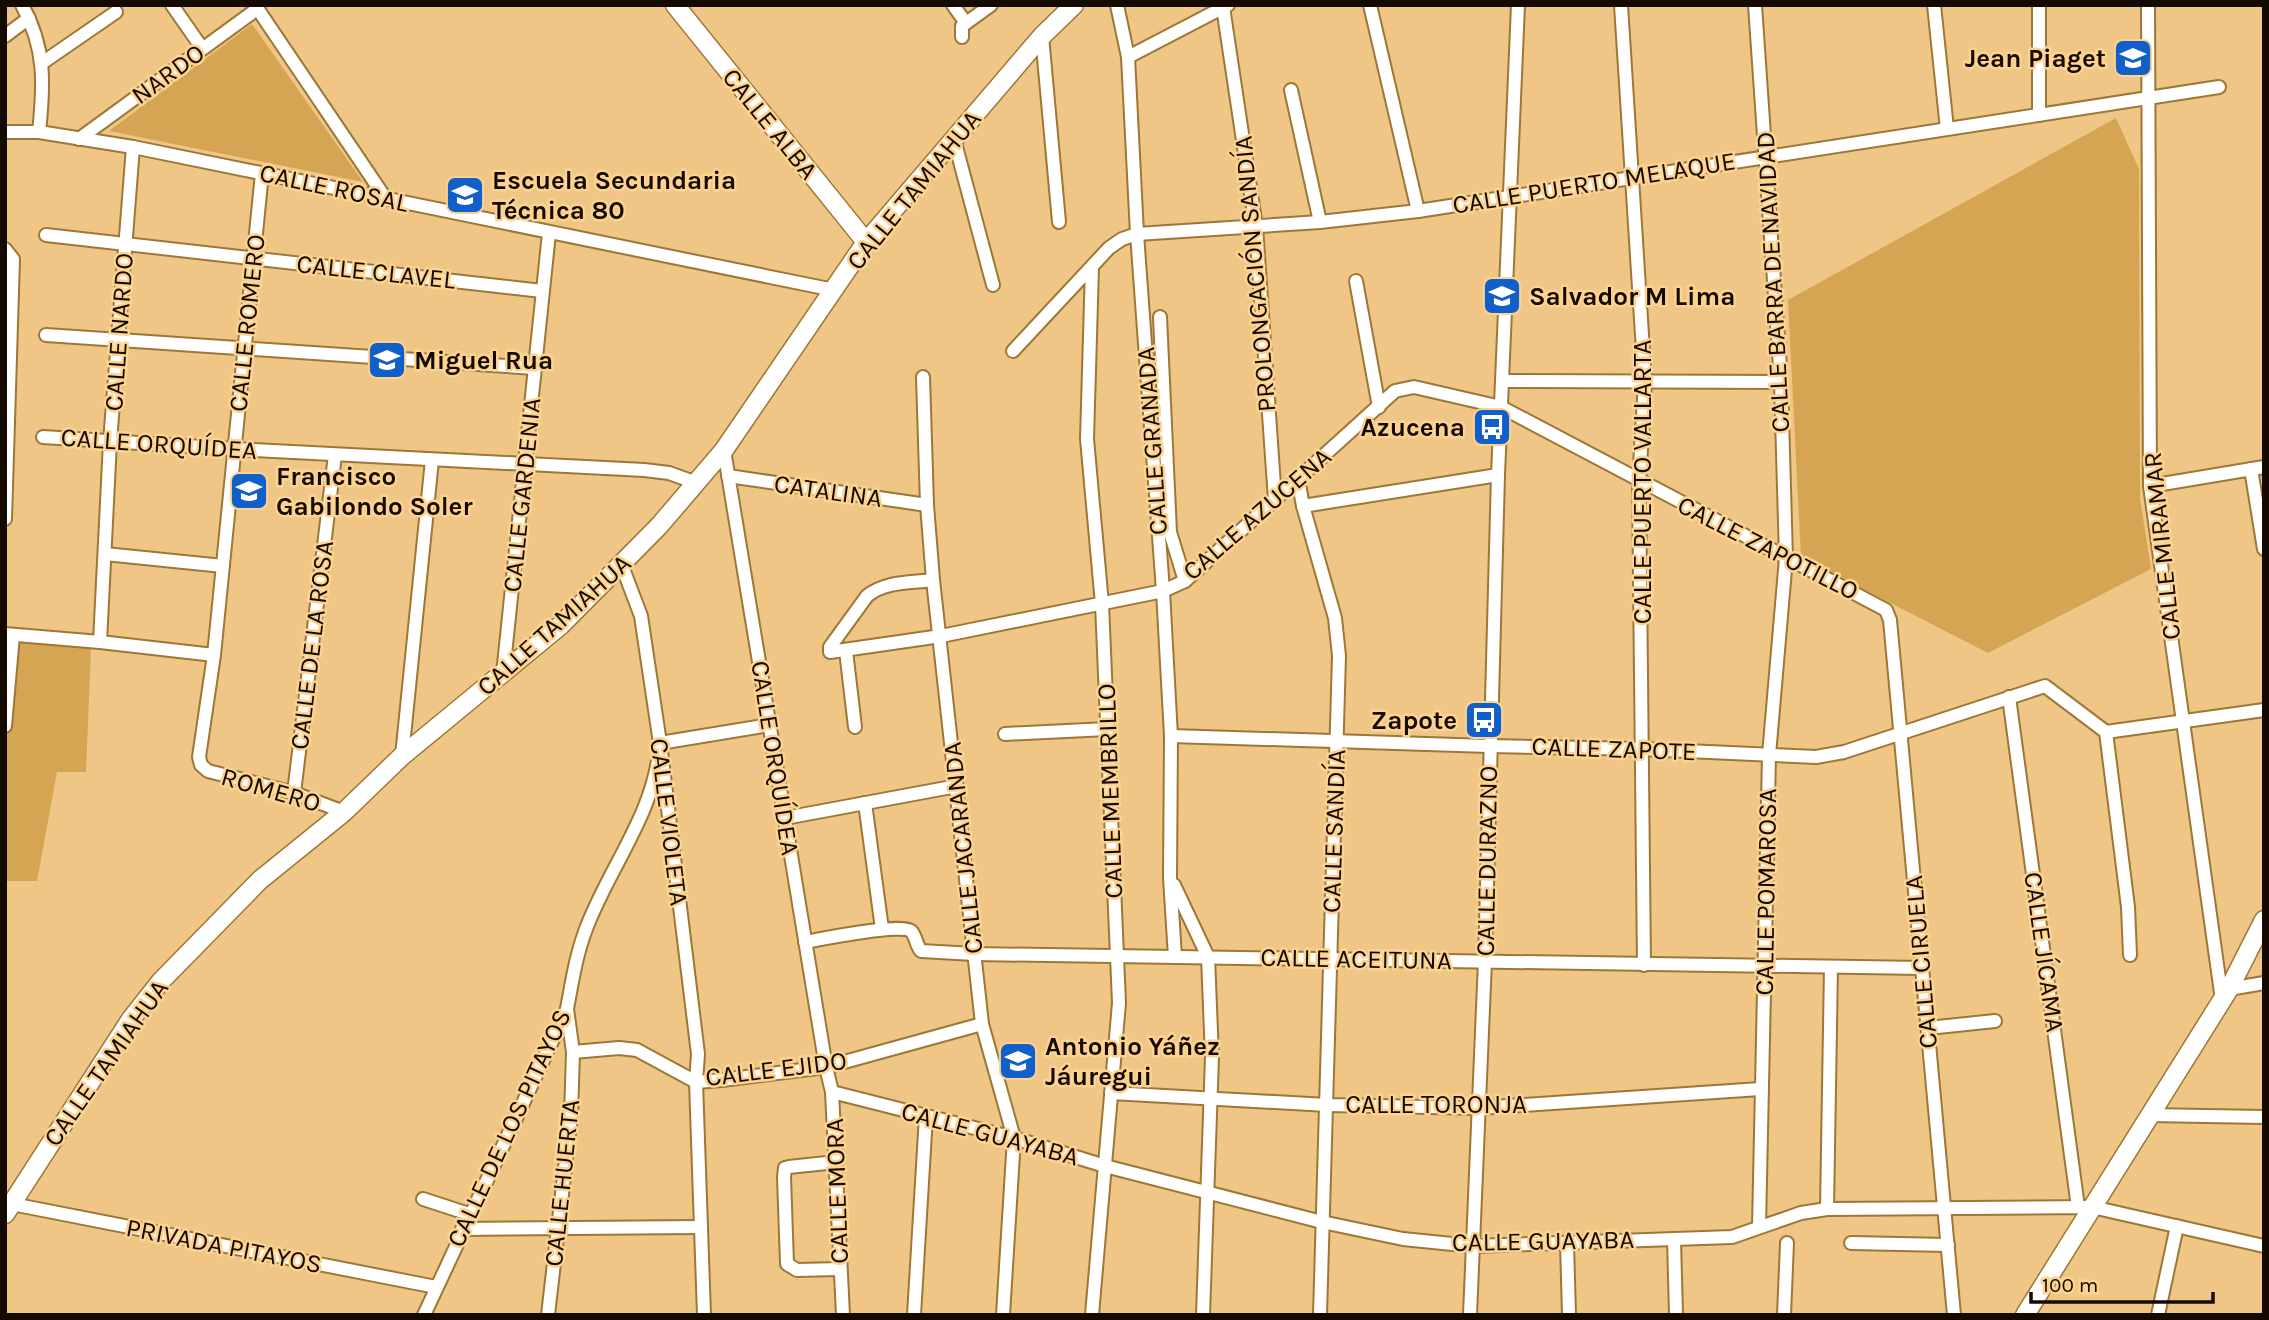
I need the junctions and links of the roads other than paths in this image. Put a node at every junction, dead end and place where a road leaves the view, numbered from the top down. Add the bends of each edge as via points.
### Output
1 (22, 5) edge
2 (172, 5) edge
3 (675, 5) edge
4 (953, 5) edge
5 (990, 5) edge
6 (1074, 5) edge
7 (1117, 5) edge
8 (1370, 5) edge
9 (1518, 5) edge
10 (1621, 5) edge
11 (1755, 5) edge
12 (1934, 5) edge
13 (2039, 5) edge
14 (2148, 5) edge
15 (1226, 6) edge
16 (256, 7) edge
17 (116, 12) dead end
18 (29, 18) junction
19 (966, 23) junction
20 (5, 36) edge
21 (1042, 36) junction
22 (962, 37) dead end
23 (202, 48) junction
24 (1128, 57) junction
25 (42, 63) junction
26 (2219, 87) dead end
27 (1291, 90) dead end
28 (2148, 98) junction
29 (2039, 115) junction
30 (1947, 129) junction
31 (5, 132) edge
32 (39, 132) junction
33 (79, 139) junction
34 (954, 139) junction
35 (133, 147) junction
36 (1767, 157) junction
37 (262, 173) junction
38 (1633, 177) junction
39 (1510, 195) junction
40 (386, 199) junction
41 (1418, 211) junction
42 (1059, 222) dead end
43 (1320, 222) junction
44 (1256, 227) junction
45 (548, 233) junction
46 (1137, 234) junction
47 (46, 235) dead end
48 (866, 242) junction
49 (126, 244) junction
50 (5, 249) edge
51 (254, 259) junction
52 (1092, 267) junction
53 (1356, 281) dead end
54 (993, 285) dead end
55 (834, 290) junction
56 (542, 291) junction
57 (1160, 317) dead end
58 (46, 335) dead end
59 (118, 339) junction
60 (245, 348) junction
61 (1013, 351) dead end
62 (535, 368) junction
63 (923, 377) dead end
64 (1502, 382) junction
65 (1646, 382) junction
66 (1781, 382) junction
67 (1379, 407) junction
68 (1501, 407) junction
69 (43, 437) dead end
70 (110, 442) junction
71 (234, 449) junction
72 (724, 450) junction
73 (335, 455) junction
74 (432, 460) junction
75 (525, 466) junction
76 (2258, 468) edge
77 (1499, 475) junction
78 (728, 476) junction
79 (1298, 479) junction
80 (694, 482) junction
81 (1639, 482) junction
82 (2150, 486) junction
83 (1275, 500) junction
84 (927, 505) junction
85 (1303, 506) junction
86 (5, 519) edge
87 (2264, 549) edge
88 (105, 554) junction
89 (1786, 558) junction
90 (223, 566) junction
91 (622, 566) junction
92 (933, 580) junction
93 (1185, 580) junction
94 (1163, 591) junction
95 (1102, 604) junction
96 (1886, 610) joint
97 (9, 635) edge
98 (941, 636) junction
99 (100, 642) junction
100 (846, 651) junction
101 (214, 655) junction
102 (503, 674) junction
103 (2009, 697) junction
104 (6, 708) edge
105 (2264, 710) edge
106 (2183, 721) junction
107 (769, 725) junction
108 (5, 726) edge
109 (855, 727) dead end
110 (1107, 729) junction
111 (2106, 732) junction
112 (1005, 734) dead end
113 (1899, 734) junction
114 (1171, 736) junction
115 (1336, 741) junction
116 (660, 743) junction
117 (1489, 746) junction
118 (1643, 749) junction
119 (1769, 755) junction
120 (402, 756) junction
121 (201, 765) joint
122 (957, 786) junction
123 (294, 793) junction
124 (865, 803) junction
125 (344, 812) junction
126 (785, 818) junction
127 (1170, 878) junction
128 (2264, 920) edge
129 (882, 929) junction
130 (805, 942) junction
131 (974, 954) junction
132 (2130, 955) dead end
133 (1117, 956) junction
134 (1175, 957) junction
135 (1208, 957) junction
136 (1330, 960) junction
137 (1485, 961) junction
138 (1644, 965) junction
139 (1766, 966) junction
140 (1831, 967) junction
141 (1922, 968) junction
142 (2264, 983) edge
143 (2225, 994) junction
144 (567, 1009) junction
145 (1995, 1021) dead end
146 (982, 1024) junction
147 (1928, 1028) junction
148 (573, 1052) junction
149 (826, 1067) junction
150 (696, 1082) junction
151 (1760, 1089) junction
152 (832, 1092) junction
153 (1111, 1093) junction
154 (1211, 1099) junction
155 (1327, 1105) junction
156 (1479, 1108) junction
157 (2148, 1115) junction
158 (926, 1116) junction
159 (2264, 1117) edge
160 (1014, 1138) junction
161 (836, 1162) junction
162 (1105, 1166) junction
163 (1208, 1192) junction
164 (423, 1199) dead end
165 (2085, 1207) junction
166 (1944, 1208) junction
167 (8, 1209) edge
168 (1828, 1209) junction
169 (469, 1214) junction
170 (1322, 1222) junction
171 (2177, 1226) junction
172 (701, 1227) junction
173 (1759, 1227) junction
174 (558, 1228) junction
175 (462, 1229) junction
176 (1674, 1239) junction
177 (1567, 1242) junction
178 (1787, 1243) dead end
179 (1850, 1243) dead end
180 (1472, 1245) junction
181 (1948, 1245) junction
182 (2264, 1246) edge
183 (839, 1269) junction
184 (436, 1287) junction
185 (424, 1315) edge
186 (548, 1315) edge
187 (704, 1315) edge
188 (843, 1315) edge
189 (914, 1315) edge
190 (1003, 1315) edge
191 (1092, 1315) edge
192 (1203, 1315) edge
193 (1320, 1315) edge
194 (1470, 1315) edge
195 (1569, 1315) edge
196 (1676, 1315) edge
197 (1784, 1315) edge
198 (1954, 1315) edge
199 (2025, 1315) edge
200 (2158, 1315) edge

1 - 18 street
2 - 23 street
3 - 48 street, CALLE ALBA
4 - 19 street
5 - 19 street
6 - 21 street, CALLE TAMIAHUA
7 - 24 street, CALLE GRANADA
8 - 41 street
9 - 39 street, CALLE DURAZNO
10 - 38 street, CALLE PUERTO VALLARTA
11 - 36 street, CALLE BARRA DE NAVIDAD
12 - 30 street
13 - 29 street
14 - 28 street, CALLE MIRAMAR
15 - 24 street
15 - 44 street, PROLONGACIÓN SANDÍA
16 - 23 street, NARDO
16 - 40 street
17 - 25 street
18 - 20 street
18 - 25 street
19 - 22 street
21 - 34 street, CALLE TAMIAHUA
21 - 42 street
23 - 33 street, NARDO
24 - 46 street, CALLE GRANADA
25 - 32 street
26 - 28 street, CALLE PUERTO MELAQUE
27 - 43 street
28 - 29 street, CALLE PUERTO MELAQUE
28 - 82 street, CALLE MIRAMAR
29 - 30 street, CALLE PUERTO MELAQUE
30 - 36 street, CALLE PUERTO MELAQUE
31 - 32 street, CALLE ROSAL
32 - 33 street, CALLE ROSAL
33 - 35 street, CALLE ROSAL
34 - 48 street, CALLE TAMIAHUA
34 - 54 street
35 - 37 street, CALLE ROSAL
35 - 49 street, CALLE NARDO
36 - 38 street, CALLE PUERTO MELAQUE
36 - 66 street, CALLE BARRA DE NAVIDAD
37 - 40 street, CALLE ROSAL
37 - 51 street, CALLE ROMERO
38 - 39 street, CALLE PUERTO MELAQUE
38 - 65 street, CALLE PUERTO VALLARTA
39 - 41 street, CALLE PUERTO MELAQUE
39 - 64 street, CALLE DURAZNO
40 - 45 street, CALLE ROSAL
41 - 43 street, CALLE PUERTO MELAQUE
43 - 44 street, CALLE PUERTO MELAQUE
44 - 46 street, CALLE PUERTO MELAQUE
44 - 83 street, PROLONGACIÓN SANDÍA
45 - 55 street, CALLE ROSAL
45 - 56 street, CALLE GARDENIA
46 - 52 street, CALLE PUERTO MELAQUE via 1115,244
46 - 94 street, CALLE GRANADA
47 - 49 street, CALLE CLAVEL
48 - 55 street, CALLE TAMIAHUA
49 - 51 street, CALLE CLAVEL
49 - 59 street, CALLE NARDO
50 - 86 street via 13,259
51 - 56 street, CALLE CLAVEL
51 - 60 street, CALLE ROMERO
52 - 61 street, CALLE PUERTO MELAQUE
52 - 95 street, CALLE MEMBRILLO via 1087,439
53 - 67 street
55 - 72 street, CALLE TAMIAHUA
56 - 62 street, CALLE GARDENIA
57 - 93 street via 1170,532
58 - 59 street
59 - 60 street
59 - 70 street, CALLE NARDO
60 - 62 street
60 - 71 street, CALLE ROMERO
62 - 75 street, CALLE GARDENIA
63 - 84 street, CALLE JACARANDA
64 - 65 street
64 - 68 street, CALLE DURAZNO
65 - 66 street
65 - 81 street, CALLE PUERTO VALLARTA
66 - 89 street, CALLE BARRA DE NAVIDAD
67 - 68 street, CALLE AZUCENA via 1395,391 1414,387
67 - 79 street, CALLE AZUCENA
68 - 77 street, CALLE DURAZNO
68 - 81 street, CALLE ZAPOTILLO
69 - 70 street, CALLE ORQUÍDEA
70 - 71 street, CALLE ORQUÍDEA
70 - 88 street, CALLE NARDO
71 - 73 street, CALLE ORQUÍDEA
71 - 90 street, CALLE ROMERO
72 - 78 street, CALLE ORQUÍDEA
72 - 80 street, CALLE TAMIAHUA
73 - 74 street, CALLE ORQUÍDEA
73 - 123 street, CALLE DE LA ROSA
74 - 75 street, CALLE ORQUÍDEA
74 - 120 street
75 - 80 street, CALLE ORQUÍDEA via 644,470
75 - 102 street, CALLE GARDENIA
76 - 82 street
76 - 87 street
77 - 85 street
77 - 117 street, CALLE DURAZNO
78 - 84 street, CATALINA
78 - 107 street, CALLE ORQUÍDEA
79 - 83 street, CALLE AZUCENA
79 - 85 street, CALLE SANDÍA
80 - 91 street, CALLE TAMIAHUA
81 - 89 street, CALLE ZAPOTILLO
81 - 118 street, CALLE PUERTO VALLARTA
82 - 106 street, CALLE MIRAMAR
83 - 93 street, CALLE AZUCENA
84 - 92 street, CALLE JACARANDA
85 - 115 street, CALLE SANDÍA via 1335,618 1339,656
88 - 90 street
88 - 99 street, CALLE NARDO
89 - 96 street, CALLE ZAPOTILLO
89 - 119 street, CALLE POMAROSA
90 - 101 street, CALLE ROMERO
91 - 102 street, CALLE TAMIAHUA
91 - 116 street, CALLE VIOLETA via 641,616
92 - 98 street, CALLE JACARANDA
92 - 100 street, CALLE AZUCENA via 874,590 830,647 830,652
93 - 94 street, CALLE AZUCENA
94 - 95 street, CALLE AZUCENA
94 - 114 street, CALLE GRANADA
95 - 98 street, CALLE AZUCENA
95 - 110 street, CALLE MEMBRILLO
96 - 113 street, CALLE CIRUELA
97 - 99 street
97 - 104 street
98 - 100 street, CALLE AZUCENA
98 - 122 street, CALLE JACARANDA
99 - 101 street
100 - 109 street
101 - 121 street, CALLE ROMERO
102 - 120 street, CALLE TAMIAHUA
103 - 111 street, CALLE ZAPOTE via 2045,686
103 - 113 street, CALLE ZAPOTE
103 - 165 street, CALLE JÍCAMA
104 - 108 street
105 - 106 street
106 - 111 street
106 - 143 street, CALLE MIRAMAR
107 - 116 street
107 - 126 street, CALLE ORQUÍDEA
110 - 112 street
110 - 133 street, CALLE MEMBRILLO
111 - 132 street
113 - 119 street, CALLE ZAPOTE via 1816,757
113 - 141 street, CALLE CIRUELA
114 - 115 street, CALLE ZAPOTE
114 - 127 street, CALLE GRANADA
115 - 117 street, CALLE ZAPOTE
115 - 136 street, CALLE SANDÍA
116 - 144 street, CALLE DE LOS PITAYOS via 659,766 647,801 586,927
116 - 150 street, CALLE VIOLETA via 698,1054
117 - 118 street, CALLE ZAPOTE
117 - 137 street, CALLE DURAZNO
118 - 119 street, CALLE ZAPOTE
118 - 138 street, CALLE PUERTO VALLARTA
119 - 139 street, CALLE POMAROSA
120 - 125 street, CALLE TAMIAHUA
121 - 123 street, ROMERO via 208,771
122 - 124 street
122 - 131 street, CALLE JACARANDA
123 - 125 street, ROMERO
124 - 126 street
124 - 129 street
125 - 167 street, CALLE TAMIAHUA via 260,880 161,981 131,1019
126 - 130 street, CALLE ORQUÍDEA
127 - 134 street, CALLE GRANADA
127 - 135 street, CALLE GRANADA
128 - 143 street
129 - 130 street, CALLE ACEITUNA
129 - 131 street, CALLE ACEITUNA via 910,929 918,948 925,952
130 - 149 street, CALLE ORQUÍDEA
131 - 133 street, CALLE ACEITUNA
131 - 146 street, CALLE JACARANDA
133 - 134 street, CALLE ACEITUNA
133 - 153 street, CALLE MEMBRILLO via 1119,1003
134 - 135 street, CALLE ACEITUNA
135 - 136 street, CALLE ACEITUNA
135 - 154 street, CALLE GRANADA
136 - 137 street, CALLE ACEITUNA
136 - 155 street, CALLE SANDÍA
137 - 138 street, CALLE ACEITUNA
137 - 156 street, CALLE DURAZNO
138 - 139 street, CALLE ACEITUNA
139 - 140 street, CALLE ACEITUNA
139 - 151 street, CALLE POMAROSA
140 - 141 street, CALLE ACEITUNA
140 - 168 street
141 - 147 street, CALLE CIRUELA
142 - 143 street
143 - 157 street
144 - 148 street, CALLE HUERTA
144 - 169 street, CALLE DE LOS PITAYOS
145 - 147 street
146 - 149 street, CALLE EJIDO
146 - 160 street, CALLE JACARANDA
147 - 166 street, CALLE CIRUELA
148 - 150 street, CALLE EJIDO via 637,1050
148 - 174 street, CALLE HUERTA
149 - 150 street, CALLE EJIDO
149 - 152 street, CALLE MORA
150 - 172 street, CALLE VIOLETA
151 - 156 street, CALLE TORONJA
151 - 173 street, CALLE POMAROSA
152 - 158 street, CALLE GUAYABA
152 - 161 street, CALLE MORA
153 - 154 street, CALLE TORONJA
153 - 162 street, CALLE MEMBRILLO
154 - 155 street, CALLE TORONJA
154 - 163 street, CALLE GRANADA
155 - 156 street, CALLE TORONJA
155 - 170 street, CALLE SANDÍA
156 - 180 street, CALLE DURAZNO
157 - 159 street
157 - 165 street
158 - 160 street, CALLE GUAYABA
158 - 189 street
160 - 162 street, CALLE GUAYABA
160 - 190 street, CALLE JACARANDA
161 - 183 street, CALLE MORA
161 - 183 street via 785,1168 784,1177 788,1264 797,1270
162 - 163 street, CALLE GUAYABA
162 - 191 street, CALLE MEMBRILLO
163 - 170 street, CALLE GUAYABA
163 - 192 street, CALLE GRANADA
164 - 169 street
165 - 166 street, CALLE GUAYABA
165 - 171 street, CALLE GUAYABA
165 - 199 street
166 - 168 street, CALLE GUAYABA
166 - 181 street, CALLE CIRUELA
167 - 184 street, PRIVADA PITAYOS
168 - 173 street, CALLE GUAYABA
169 - 175 street, CALLE DE LOS PITAYOS
170 - 180 street, CALLE GUAYABA via 1403,1239
170 - 193 street, CALLE SANDÍA
171 - 182 street, CALLE GUAYABA
171 - 200 street
172 - 174 street
172 - 187 street, CALLE VIOLETA
173 - 176 street, CALLE GUAYABA via 1732,1237
174 - 175 street
174 - 186 street, CALLE HUERTA
175 - 184 street, CALLE DE LOS PITAYOS
176 - 177 street, CALLE GUAYABA
176 - 196 street
177 - 180 street, CALLE GUAYABA
177 - 195 street
178 - 197 street
179 - 181 street
180 - 194 street, CALLE DURAZNO
181 - 198 street, CALLE CIRUELA
183 - 188 street, CALLE MORA
184 - 185 street, CALLE DE LOS PITAYOS

